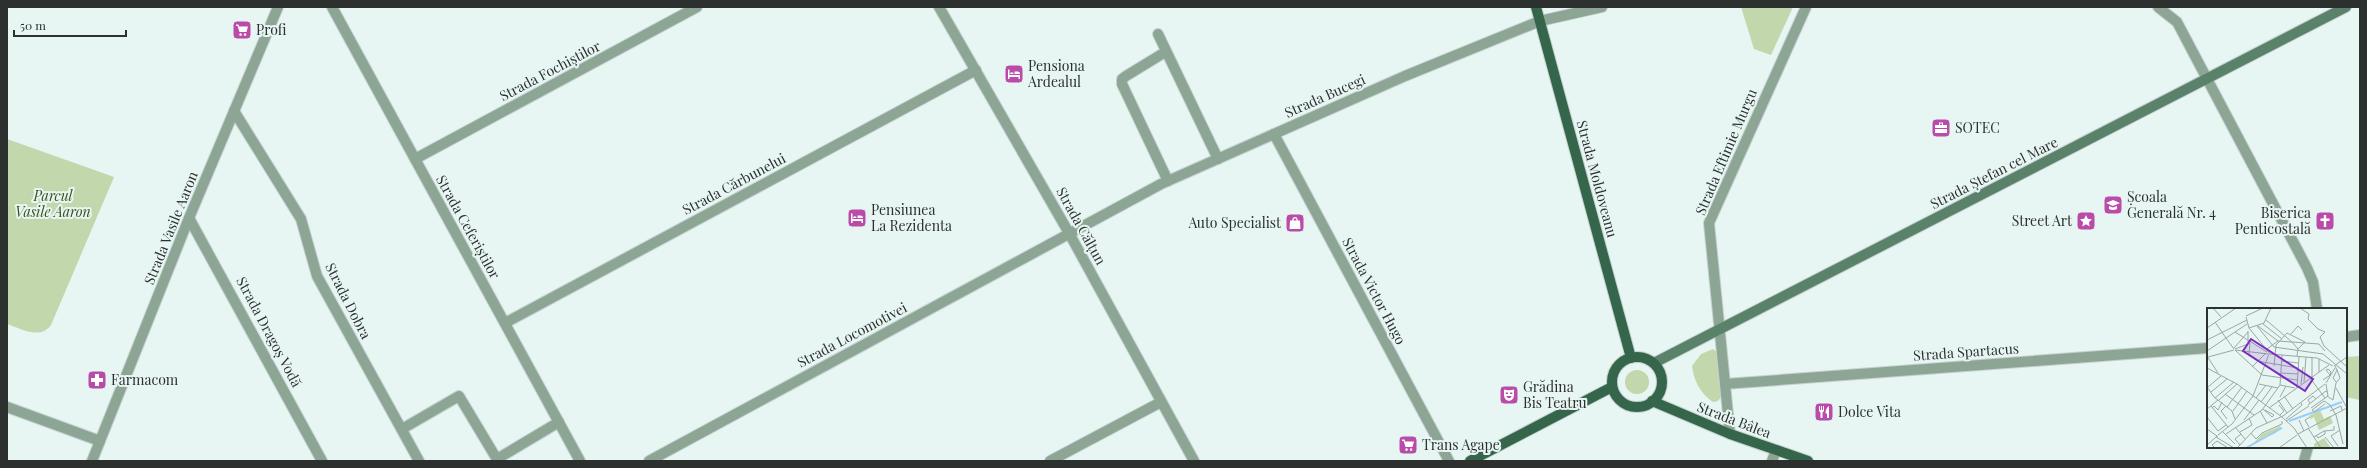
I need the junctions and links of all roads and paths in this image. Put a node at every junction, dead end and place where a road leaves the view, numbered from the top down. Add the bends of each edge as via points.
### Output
1 (278, 7) edge
2 (332, 7) edge
3 (698, 7) edge
4 (939, 7) edge
5 (1536, 7) edge
6 (1602, 7) edge
7 (1806, 7) edge
8 (2158, 7) edge
9 (2346, 7) edge
10 (1540, 21) junction
11 (1158, 34) dead end
12 (1162, 54) dead end
13 (976, 70) junction
14 (2208, 78) junction
15 (234, 111) junction
16 (1274, 134) junction
17 (415, 159) junction
18 (1218, 159) junction
19 (1168, 181) junction
20 (189, 218) junction
21 (1069, 233) junction
22 (2317, 308) edge
23 (505, 323) junction
24 (1720, 329) junction
25 (2360, 335) edge
26 (2347, 336) edge
27 (2207, 348) edge
28 (1631, 358) junction
29 (1654, 363) junction
30 (1725, 384) junction
31 (1612, 387) junction
32 (1161, 402) junction
33 (1652, 402) junction
34 (7, 407) edge
35 (559, 422) junction
36 (402, 430) junction
37 (1730, 434) junction
38 (100, 441) junction
39 (2308, 448) edge
40 (1776, 450) junction
41 (497, 460) edge
42 (92, 461) edge
43 (322, 461) edge
44 (419, 461) edge
45 (580, 461) edge
46 (649, 461) edge
47 (1050, 461) edge
48 (1194, 461) edge
49 (1449, 461) edge
50 (1470, 461) edge
51 (1772, 461) edge
52 (1808, 461) edge
53 (2304, 461) edge

1 - 15 street, Strada Vasile Aaron
2 - 17 street, Strada Ceferiștilor
3 - 17 street, Strada Fochiștilor
4 - 13 street, Strada Călțun
5 - 10 main road, Strada Moldoveanu
6 - 10 street, Strada Bucegi
7 - 24 street, Strada Eftimie Murgu via 1710,223
8 - 14 street via 2177,22
9 - 14 main road, Strada Ștefan cel Mare
10 - 16 street, Strada Bucegi via 1405,76
10 - 28 main road, Strada Moldoveanu
11 - 18 street
12 - 19 street via 1126,76 1122,84
13 - 21 street, Strada Călțun
13 - 23 street, Strada Cărbunelui
14 - 22 street via 2313,282
14 - 24 main road, Strada Ștefan cel Mare
15 - 20 street, Strada Vasile Aaron
15 - 36 street, Strada Dobra via 301,219 317,276
16 - 18 street, Strada Bucegi
16 - 49 street, Strada Victor Hugo
17 - 23 street, Strada Ceferiștilor
18 - 19 street, Strada Bucegi
19 - 21 street, Strada Bucegi
20 - 38 street, Strada Vasile Aaron
20 - 43 street, Strada Dragoș Vodă
21 - 32 street, Strada Călțun
21 - 46 street, Strada Locomotivei
23 - 35 street, Strada Ceferiștilor
24 - 29 main road, Strada Ștefan cel Mare
24 - 30 street, Strada Eftimie Murgu
25 - 26 street
27 - 30 street, Strada Spartacus
28 - 29 main road via 1640,357
28 - 31 main road via 1615,369
29 - 33 main road via 1661,375 1662,385
30 - 37 street, Strada Eftimie Murgu
31 - 33 main road via 1616,396 1624,403 1643,406
31 - 50 main road
32 - 47 street
32 - 48 street, Strada Călțun
33 - 37 main road, Strada Bâlea
34 - 38 street
35 - 41 street
35 - 45 street, Strada Ceferiștilor
36 - 41 street via 459,396
36 - 44 street, Strada Dobra
37 - 40 main road, Strada Bâlea
38 - 42 street, Strada Vasile Aaron
39 - 53 street
40 - 51 street
40 - 52 main road, Strada Bâlea

